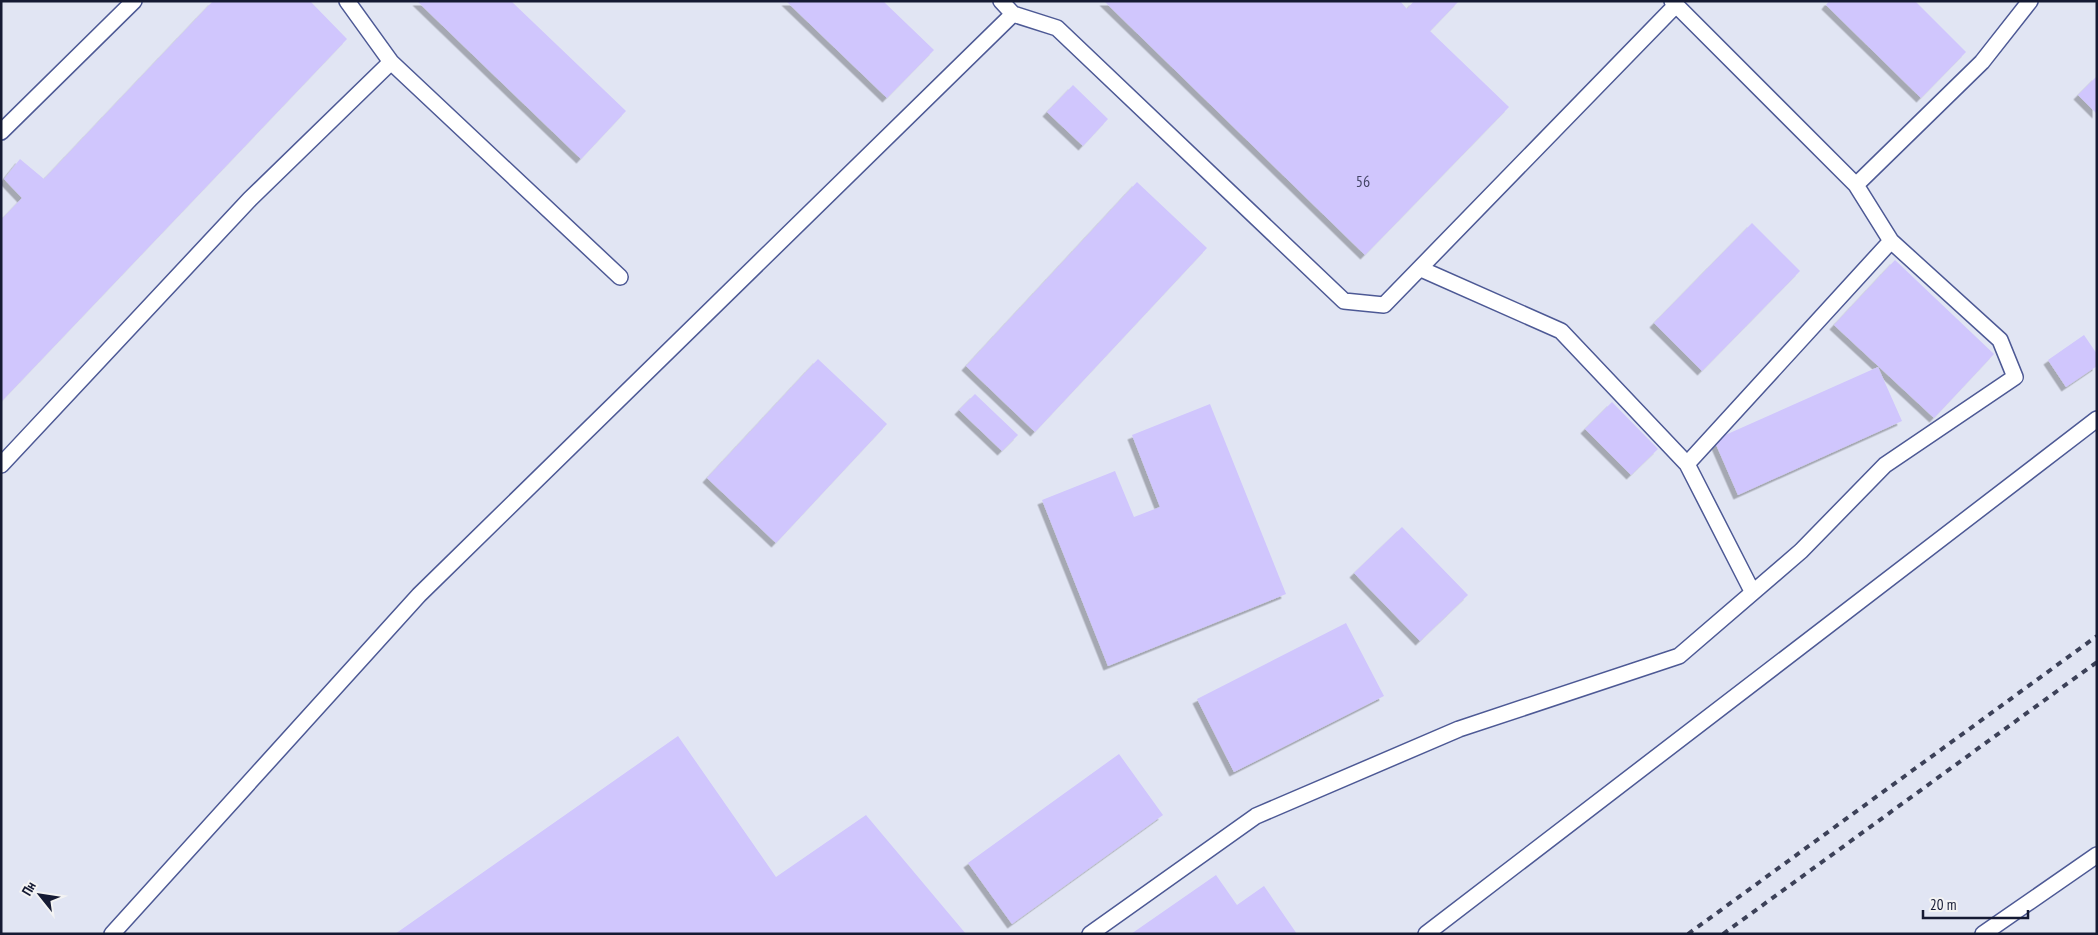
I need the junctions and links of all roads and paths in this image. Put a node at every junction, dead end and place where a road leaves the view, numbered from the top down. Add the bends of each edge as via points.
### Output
1 (134, 1) edge
2 (346, 1) edge
3 (1002, 1) edge
4 (2030, 1) edge
5 (1674, 3) edge
6 (1013, 14) junction
7 (391, 62) junction
8 (1, 132) edge
9 (1856, 185) junction
10 (1891, 241) junction
11 (1421, 269) junction
12 (620, 277) dead end
13 (2097, 418) edge
14 (1687, 464) junction
15 (1, 465) edge
16 (1752, 591) junction
17 (2097, 856) edge
18 (112, 934) edge
19 (1090, 934) edge
20 (1426, 934) edge
21 (1983, 934) edge

1 - 8 lane
2 - 7 lane
3 - 6 lane
4 - 9 lane via 1982,62
5 - 9 lane
5 - 11 lane
6 - 11 lane via 1057,28 1344,301 1384,305
6 - 18 lane via 419,595
7 - 12 lane
7 - 15 lane via 250,199
9 - 10 lane
10 - 14 lane
10 - 16 lane via 2000,340 2015,377 1885,465 1801,551
11 - 14 lane via 1561,331
13 - 20 lane
14 - 16 lane
16 - 19 lane via 1679,656 1459,729 1256,816
17 - 21 lane

